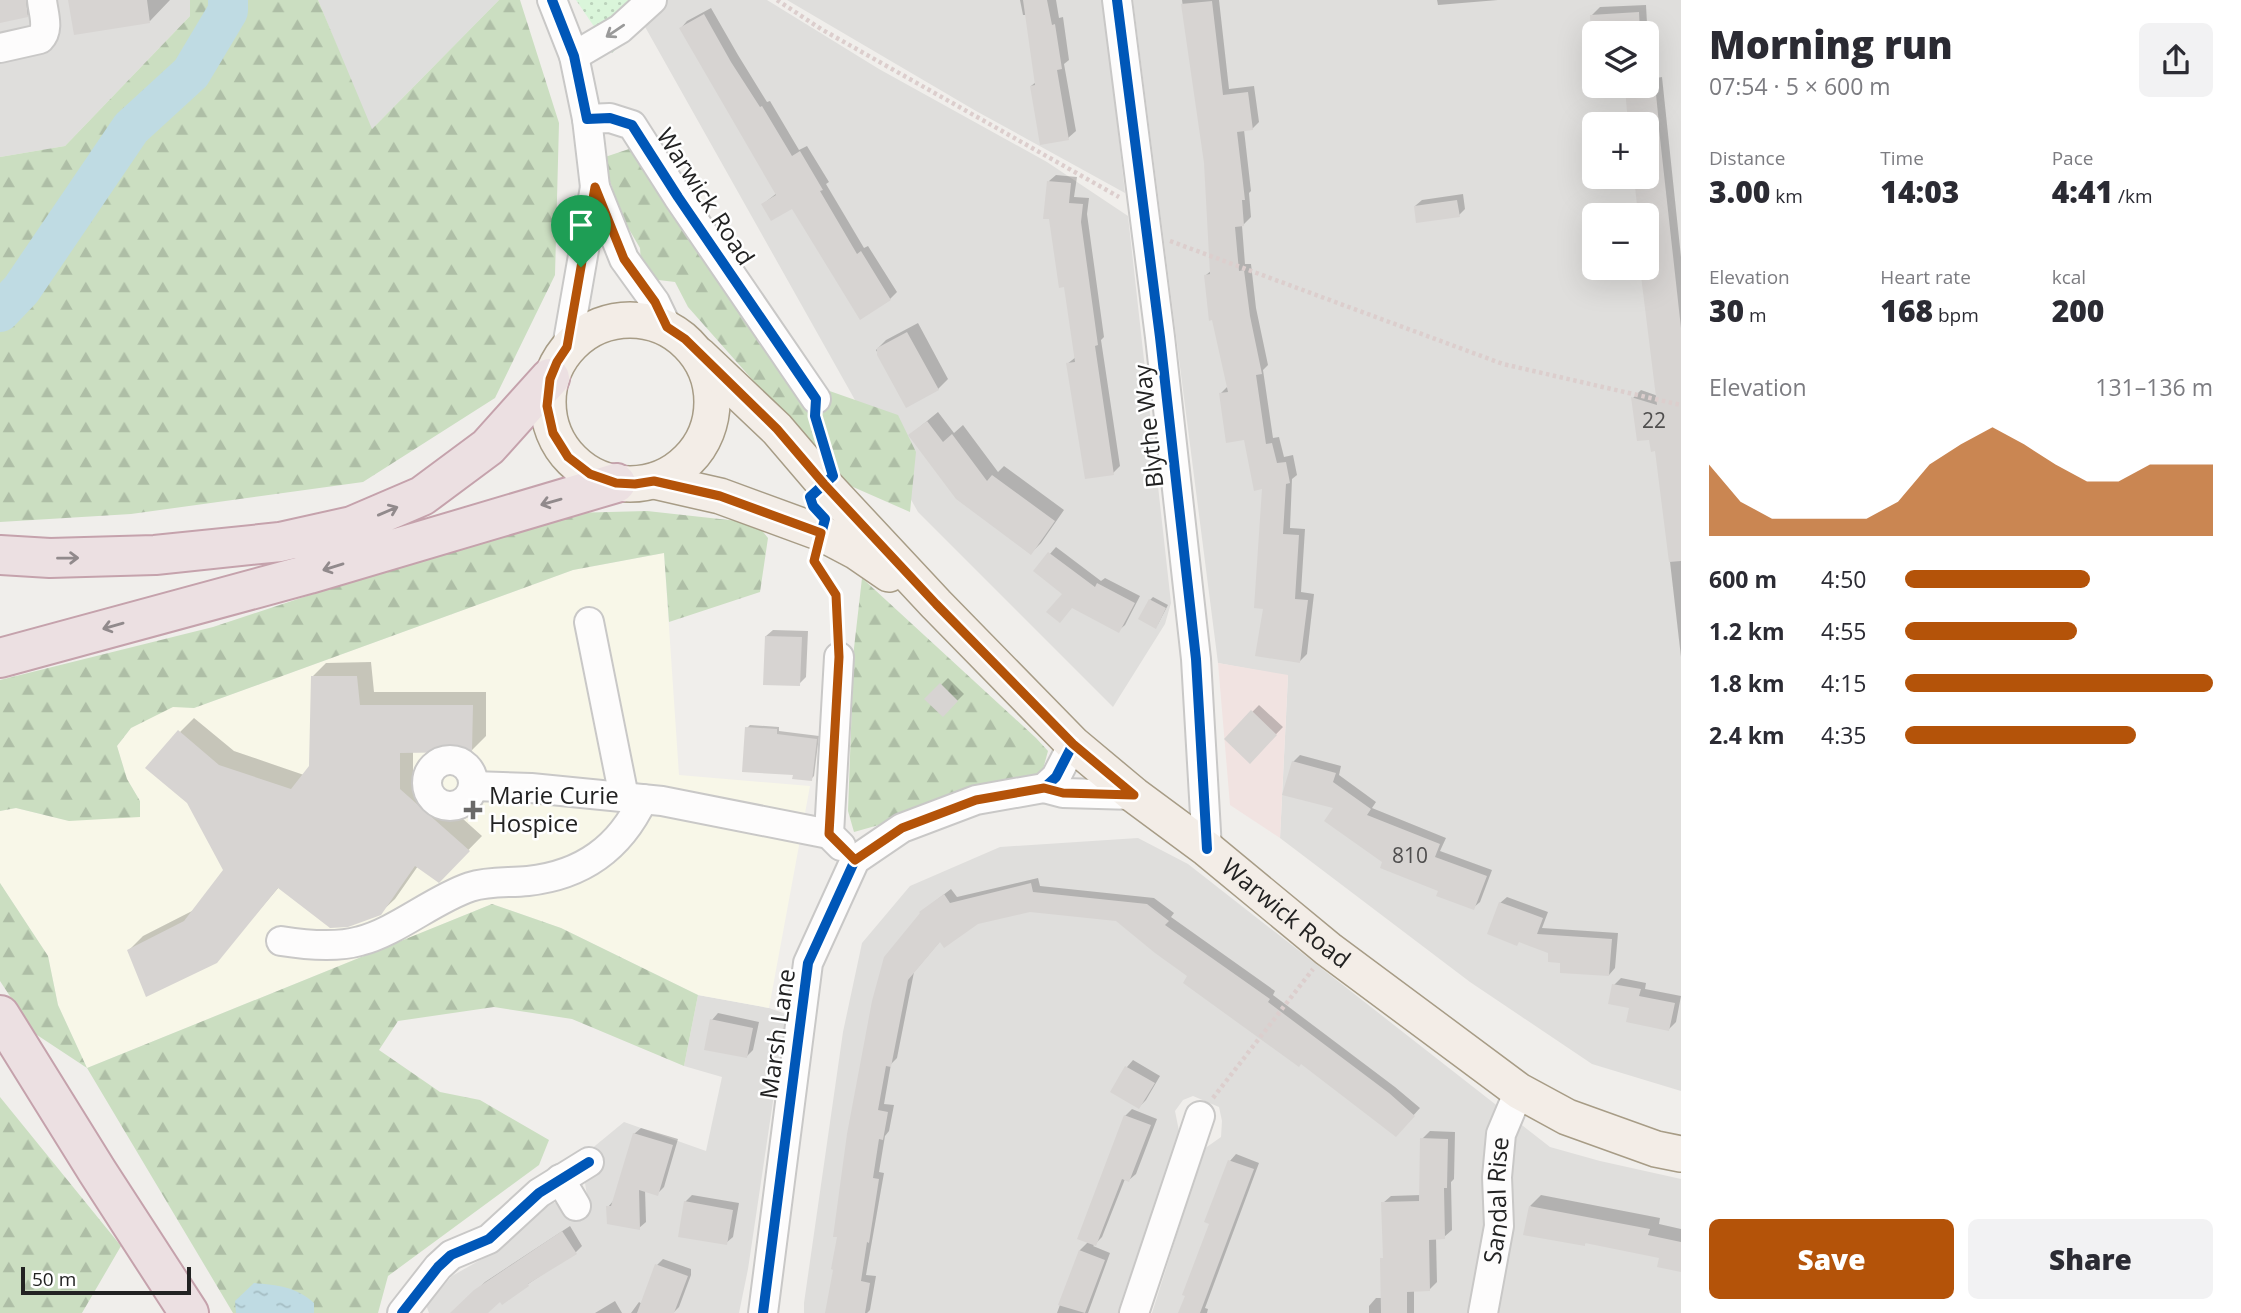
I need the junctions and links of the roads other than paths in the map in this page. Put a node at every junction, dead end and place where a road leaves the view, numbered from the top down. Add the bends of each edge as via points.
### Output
1 (42, 0) edge
2 (552, 0) edge
3 (652, 0) edge
4 (1117, 0) edge
5 (0, 48) edge
6 (574, 56) junction
7 (587, 119) junction
8 (595, 187) junction
9 (667, 327) junction
10 (699, 355) junction
11 (559, 363) junction
12 (816, 399) dead end
13 (654, 481) junction
14 (616, 483) junction
15 (0, 555) edge
16 (936, 604) junction
17 (589, 622) dead end
18 (839, 657) dead end
19 (0, 658) edge
20 (1073, 744) junction
21 (473, 786) dead end
22 (1044, 788) junction
23 (1134, 795) junction
24 (633, 798) junction
25 (829, 834) junction
26 (1207, 849) junction
27 (855, 860) junction
28 (281, 941) dead end
29 (0, 1015) edge
30 (0, 1052) edge
31 (1519, 1091) junction
32 (1200, 1116) road end
33 (1681, 1154) edge
34 (589, 1162) dead end
35 (97, 1171) junction
36 (560, 1179) junction
37 (576, 1206) dead end
38 (404, 1312) edge
39 (189, 1313) edge
40 (762, 1313) edge
41 (1134, 1313) edge
42 (1483, 1313) edge

1 - 5 street via 44,35
2 - 6 street
3 -> 6 street via 620,29
4 - 26 street, Blythe Way via 1196,659
6 - 7 street
7 - 8 street
7 - 12 street, Warwick Road via 610,118 632,125
8 - 9 street via 624,259
8 - 11 street
9 - 10 main road
9 - 11 main road via 641,320 614,320 589,330
10 - 13 main road via 710,379 713,404 708,430 696,452 677,470
10 - 16 main road, Warwick Road via 777,429
11 - 14 main road via 547,406 553,433 568,457 590,474
15 -> 11 highway via 155,555 280,542 352,526 422,496 488,447
13 - 14 main road
13 - 16 main road, Warwick Road via 720,496 821,533
14 -> 19 highway via 309,574
16 - 20 main road, Warwick Road
17 - 24 street
18 - 25 street
20 - 22 street via 1056,777
20 - 23 main road, Warwick Road
21 - 24 street
22 - 23 street via 1063,793
22 - 27 street via 976,800 902,828
23 - 26 main road, Warwick Road
24 - 25 street
24 - 28 street via 633,821 619,840 559,877 487,882 468,888 360,942
25 - 27 street
26 - 31 main road, Warwick Road via 1328,949
27 - 40 street, Marsh Lane via 808,963
29 - 35 highway
30 - 35 highway
31 - 33 main road, Warwick Road via 1580,1122
31 - 42 street, Sandal Rise via 1502,1134 1497,1177 1499,1226
32 - 41 street
34 - 36 street
35 - 39 highway
36 - 37 street
36 - 38 street via 489,1239 451,1255

